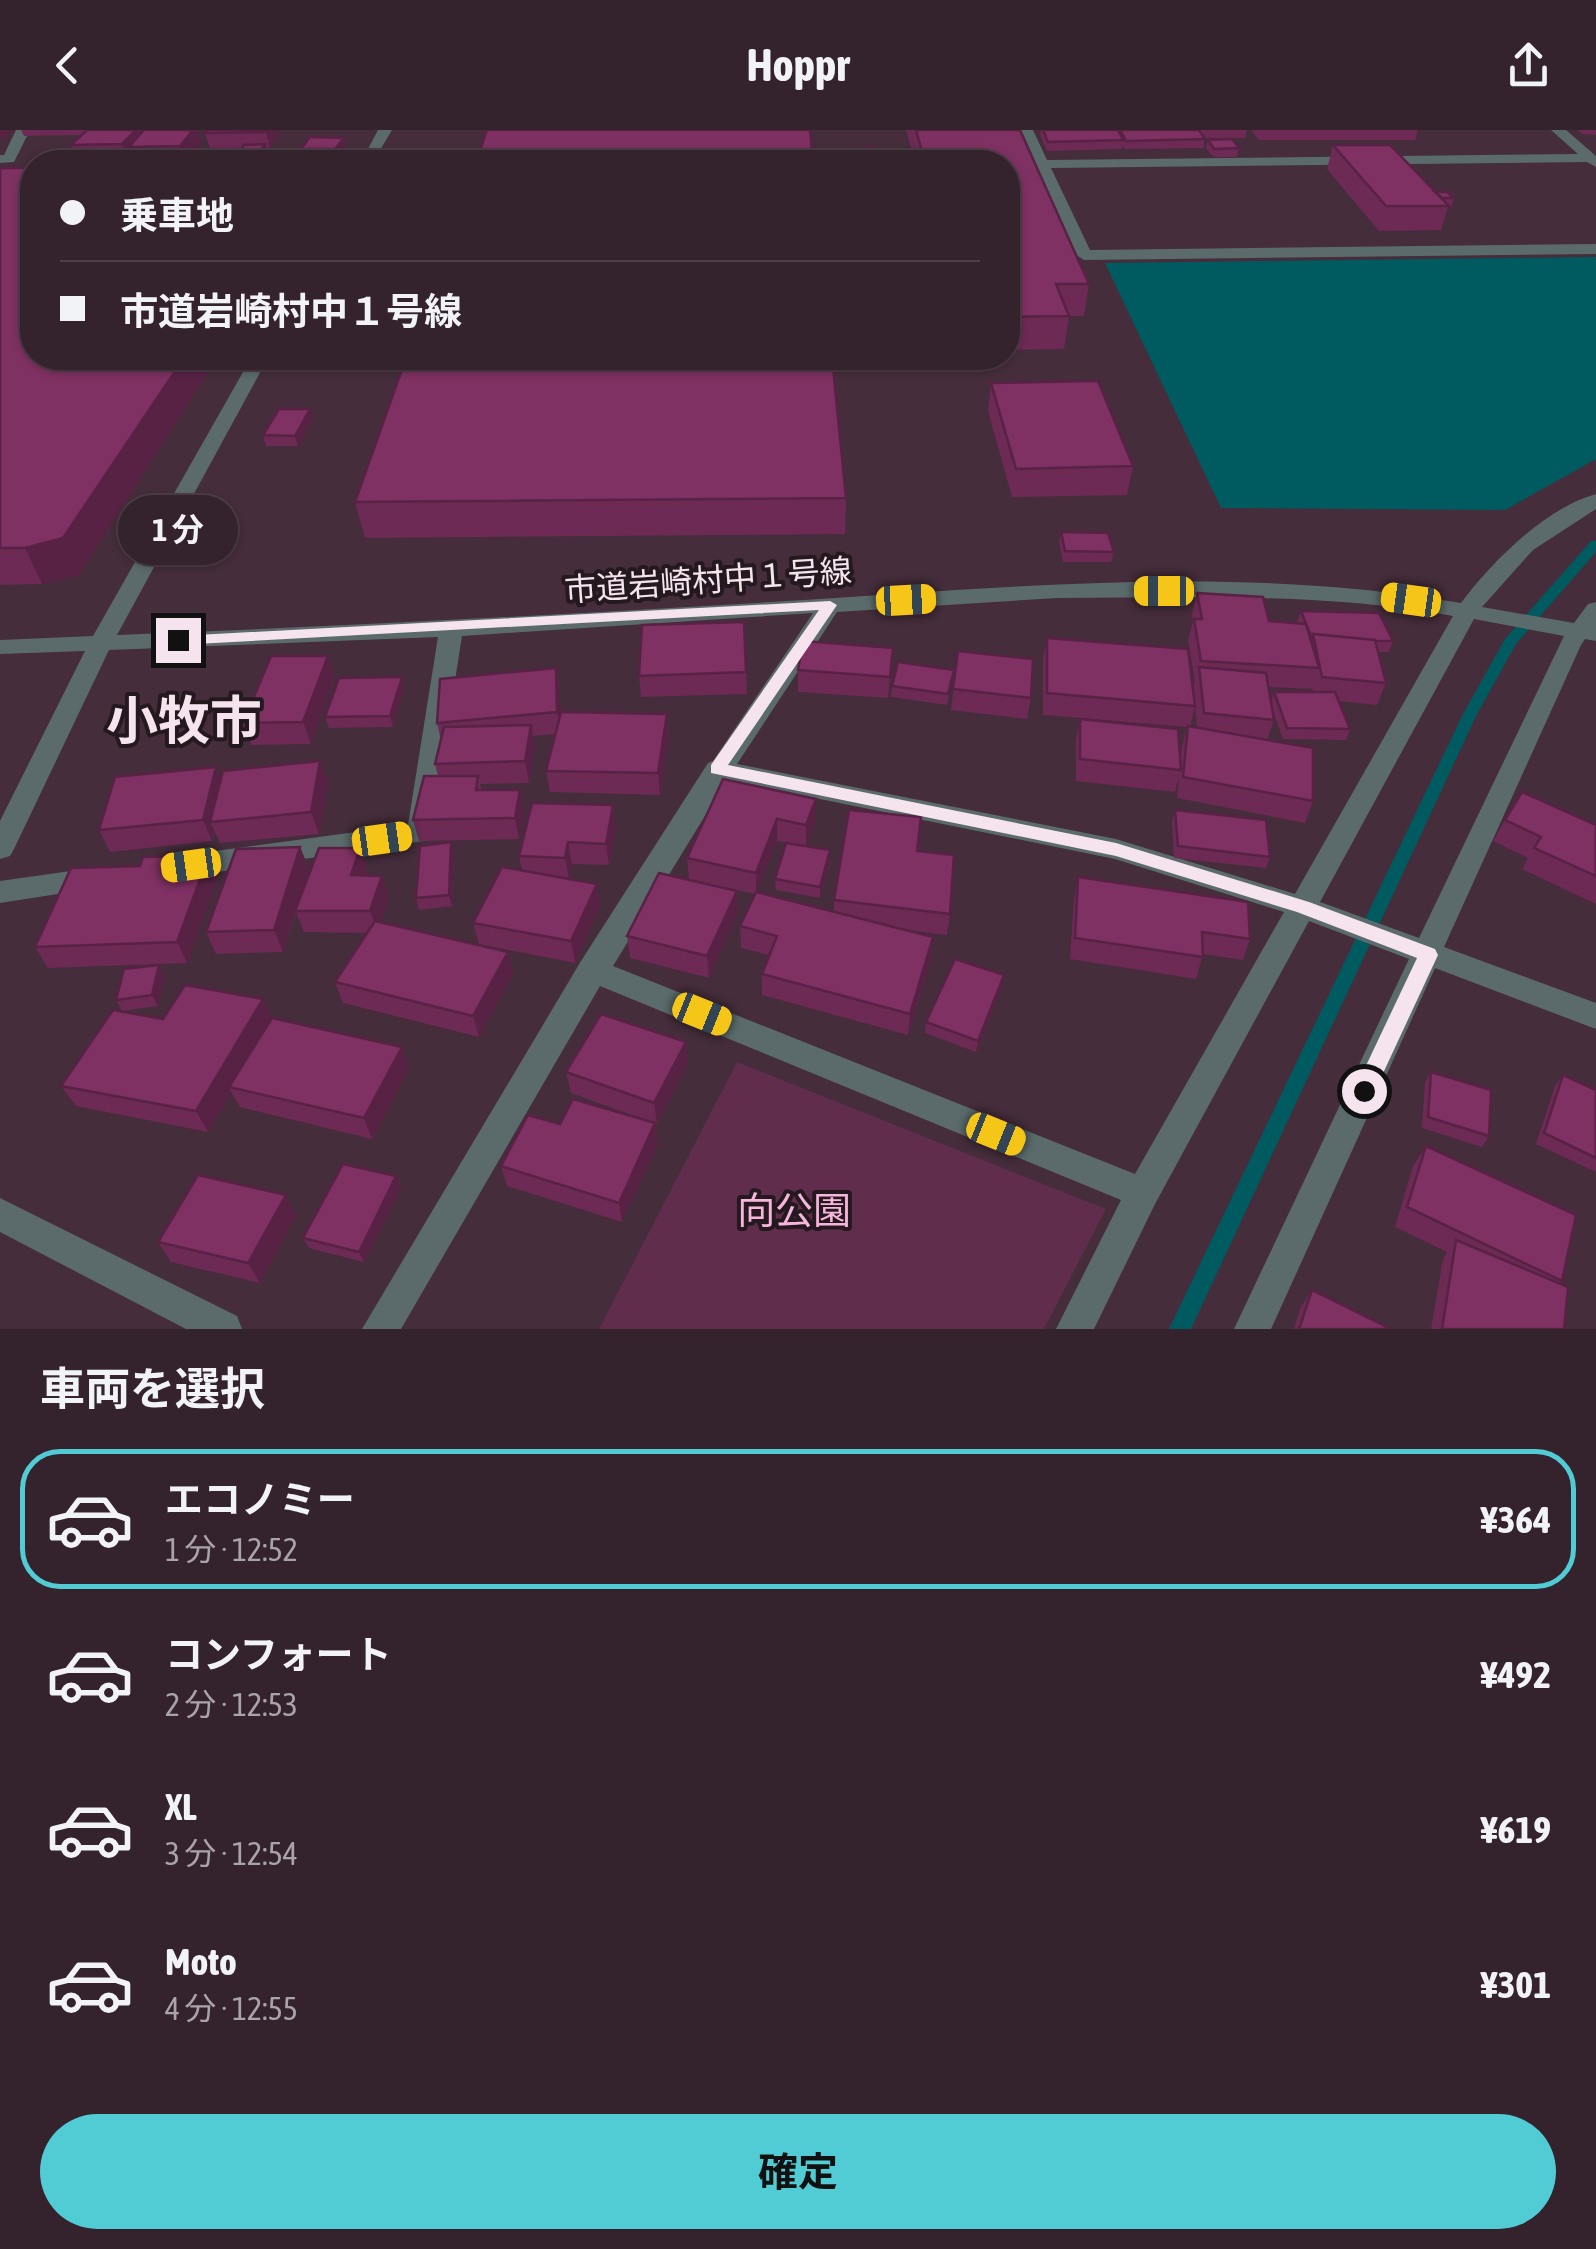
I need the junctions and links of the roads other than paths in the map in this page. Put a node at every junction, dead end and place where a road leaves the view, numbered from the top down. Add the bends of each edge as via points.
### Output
1 (23, 130) edge
2 (1026, 130) edge
3 (1558, 130) edge
4 (0, 159) edge
5 (1593, 160) edge
6 (1042, 164) junction
7 (1596, 248) edge
8 (252, 370) edge
9 (1596, 500) edge
10 (830, 605) junction
11 (1469, 608) junction
12 (1584, 625) edge
13 (451, 628) junction
14 (100, 644) junction
15 (0, 647) edge
16 (717, 769) junction
17 (0, 848) edge
18 (0, 892) edge
19 (1315, 912) junction
20 (1418, 951) junction
21 (592, 970) junction
22 (1596, 1016) edge
23 (1143, 1193) junction
24 (0, 1214) edge
25 (224, 1329) edge
26 (380, 1329) edge
27 (1074, 1329) edge
28 (1252, 1329) edge

1 - 4 street via 9,159
2 - 6 street
3 - 5 street
5 - 6 street
6 - 7 street via 1084,255
8 - 14 street
9 - 11 street via 1498,566
10 - 11 street, 市道岩崎村中１号線 via 1058,591 1305,591
10 - 13 street, 市道岩崎村中１号線
10 - 16 street
11 - 12 street, 市道岩崎村中１号線
11 - 19 street
12 - 20 street
13 - 14 street, 市道岩崎村中１号線
13 - 18 street via 420,833
14 - 15 street, 市道岩崎村中１号線
14 - 17 street
16 - 19 street via 1116,850
16 - 21 street
19 - 20 street
19 - 23 street
20 - 22 street
20 - 28 street
21 - 23 street
21 - 26 street
23 - 27 street
24 - 25 street

